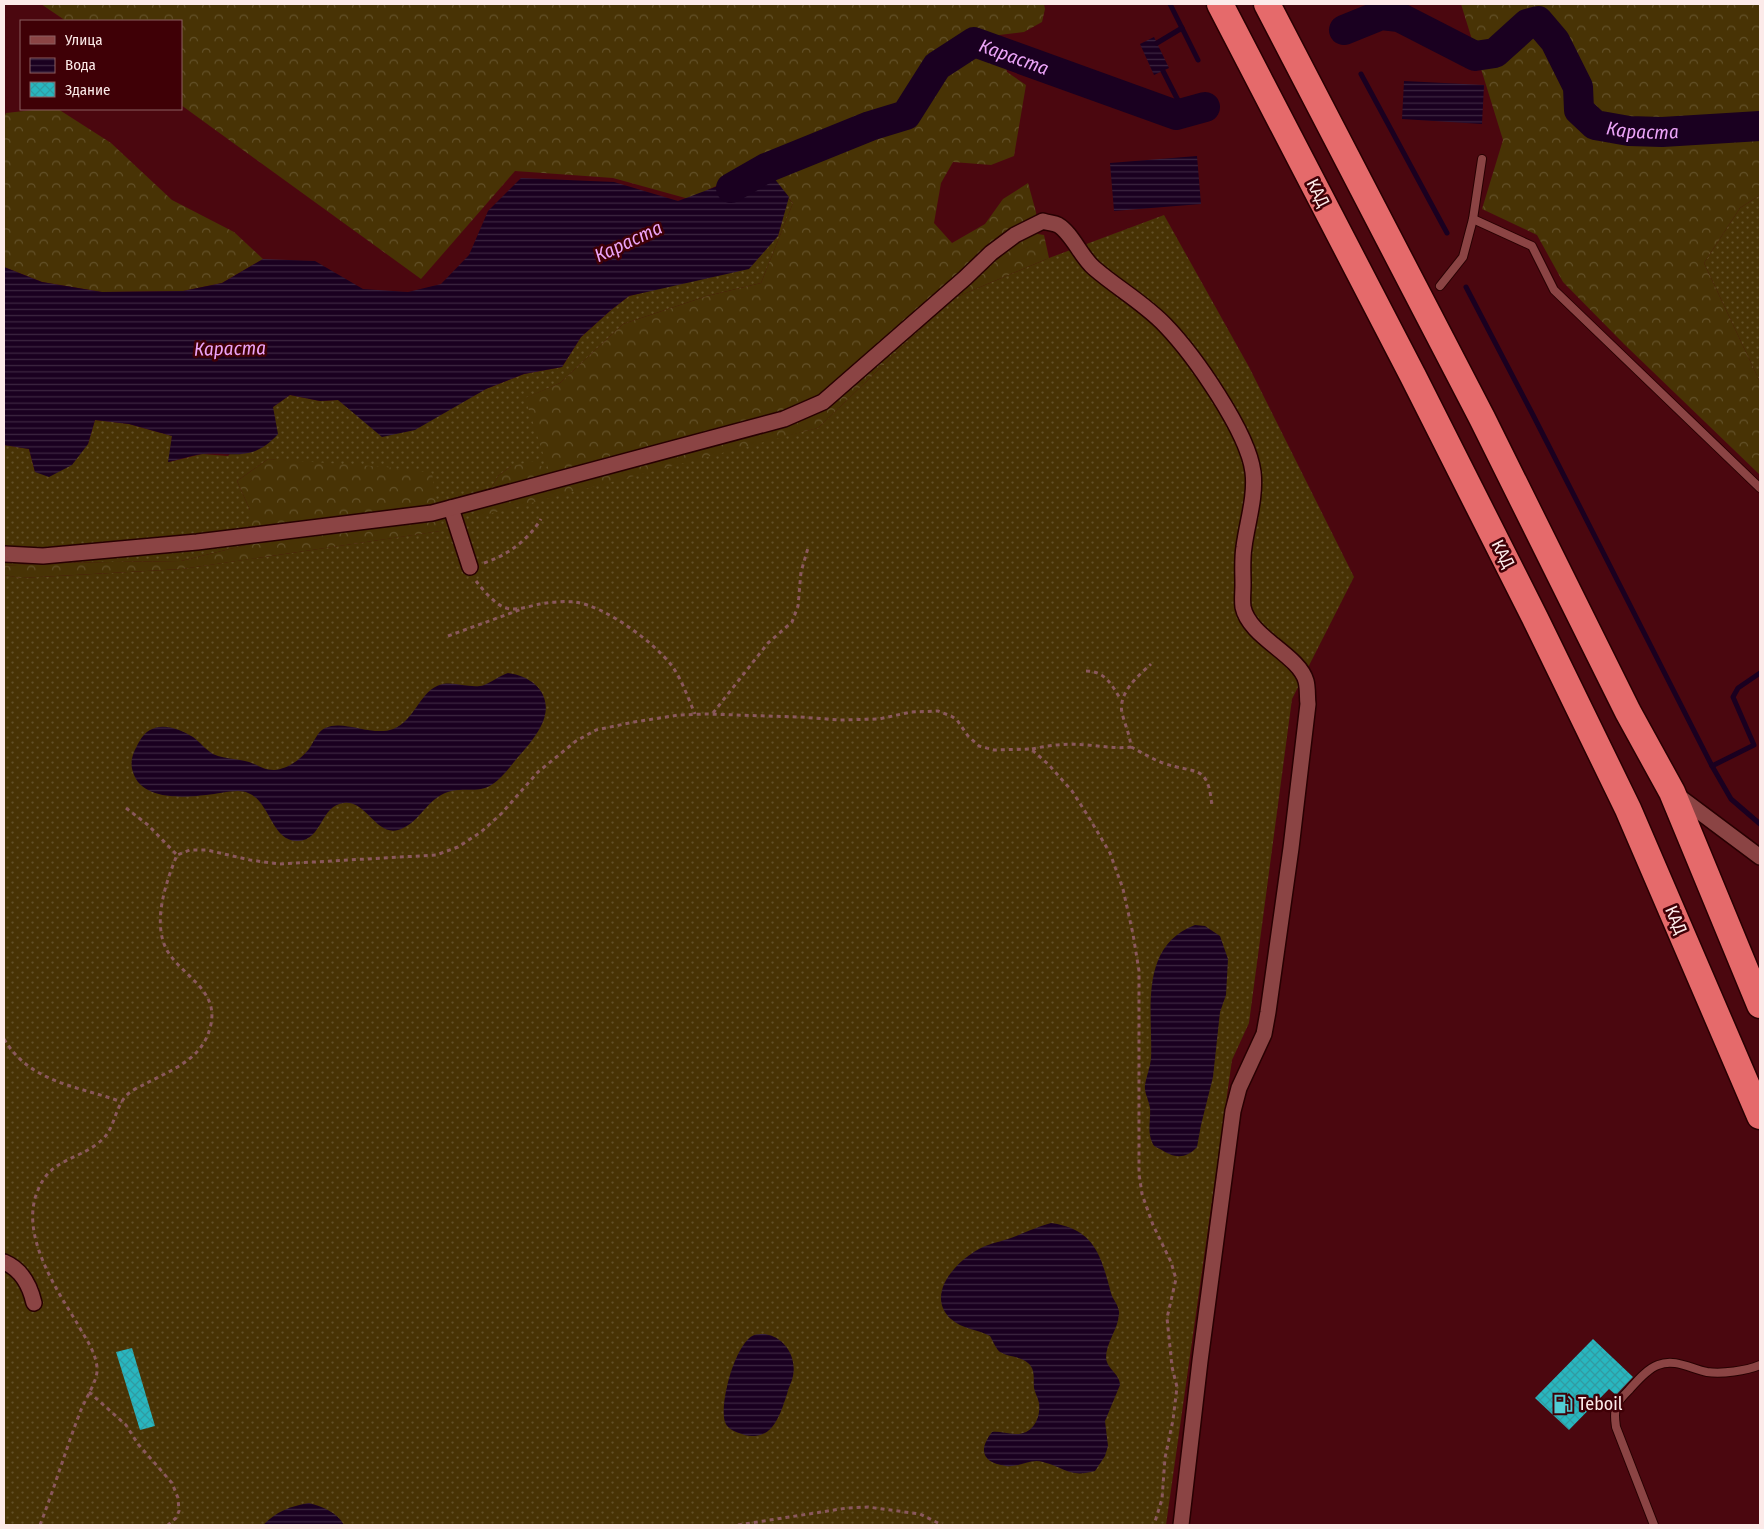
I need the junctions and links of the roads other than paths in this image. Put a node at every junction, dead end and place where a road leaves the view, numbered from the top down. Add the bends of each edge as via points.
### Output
1 (1220, 4) edge
2 (1267, 4) edge
3 (1482, 159) dead end
4 (1473, 219) junction
5 (1440, 286) dead end
6 (1760, 488) edge
7 (451, 508) junction
8 (4, 554) edge
9 (470, 568) road end
10 (1672, 792) junction
11 (1760, 857) edge
12 (1760, 1005) edge
13 (1760, 1116) edge
14 (4, 1262) edge
15 (34, 1303) dead end
16 (1760, 1365) edge
17 (1181, 1525) edge
18 (1654, 1525) edge

1 - 13 highway, КАД via 1417,385 1628,809
2 - 10 highway via 1482,418 1628,712
3 - 4 lane
4 - 5 lane via 1463,257
4 - 6 lane via 1532,246 1554,290
7 - 8 street via 197,542 43,556
7 - 9 street
7 - 17 street via 784,419 823,402 991,253 1015,235 1043,221 1059,226 1093,268 1153,314 1192,358 1249,452 1253,474 1252,503 1243,549 1243,608 1272,645 1297,666 1306,680 1308,704 1264,1034 1239,1088 1233,1111
10 - 11 street
10 - 12 highway
14 - 15 street via 27,1283
16 - 18 lane via 1748,1370 1707,1372 1678,1363 1659,1364 1643,1375 1617,1402 1614,1414 1616,1427

